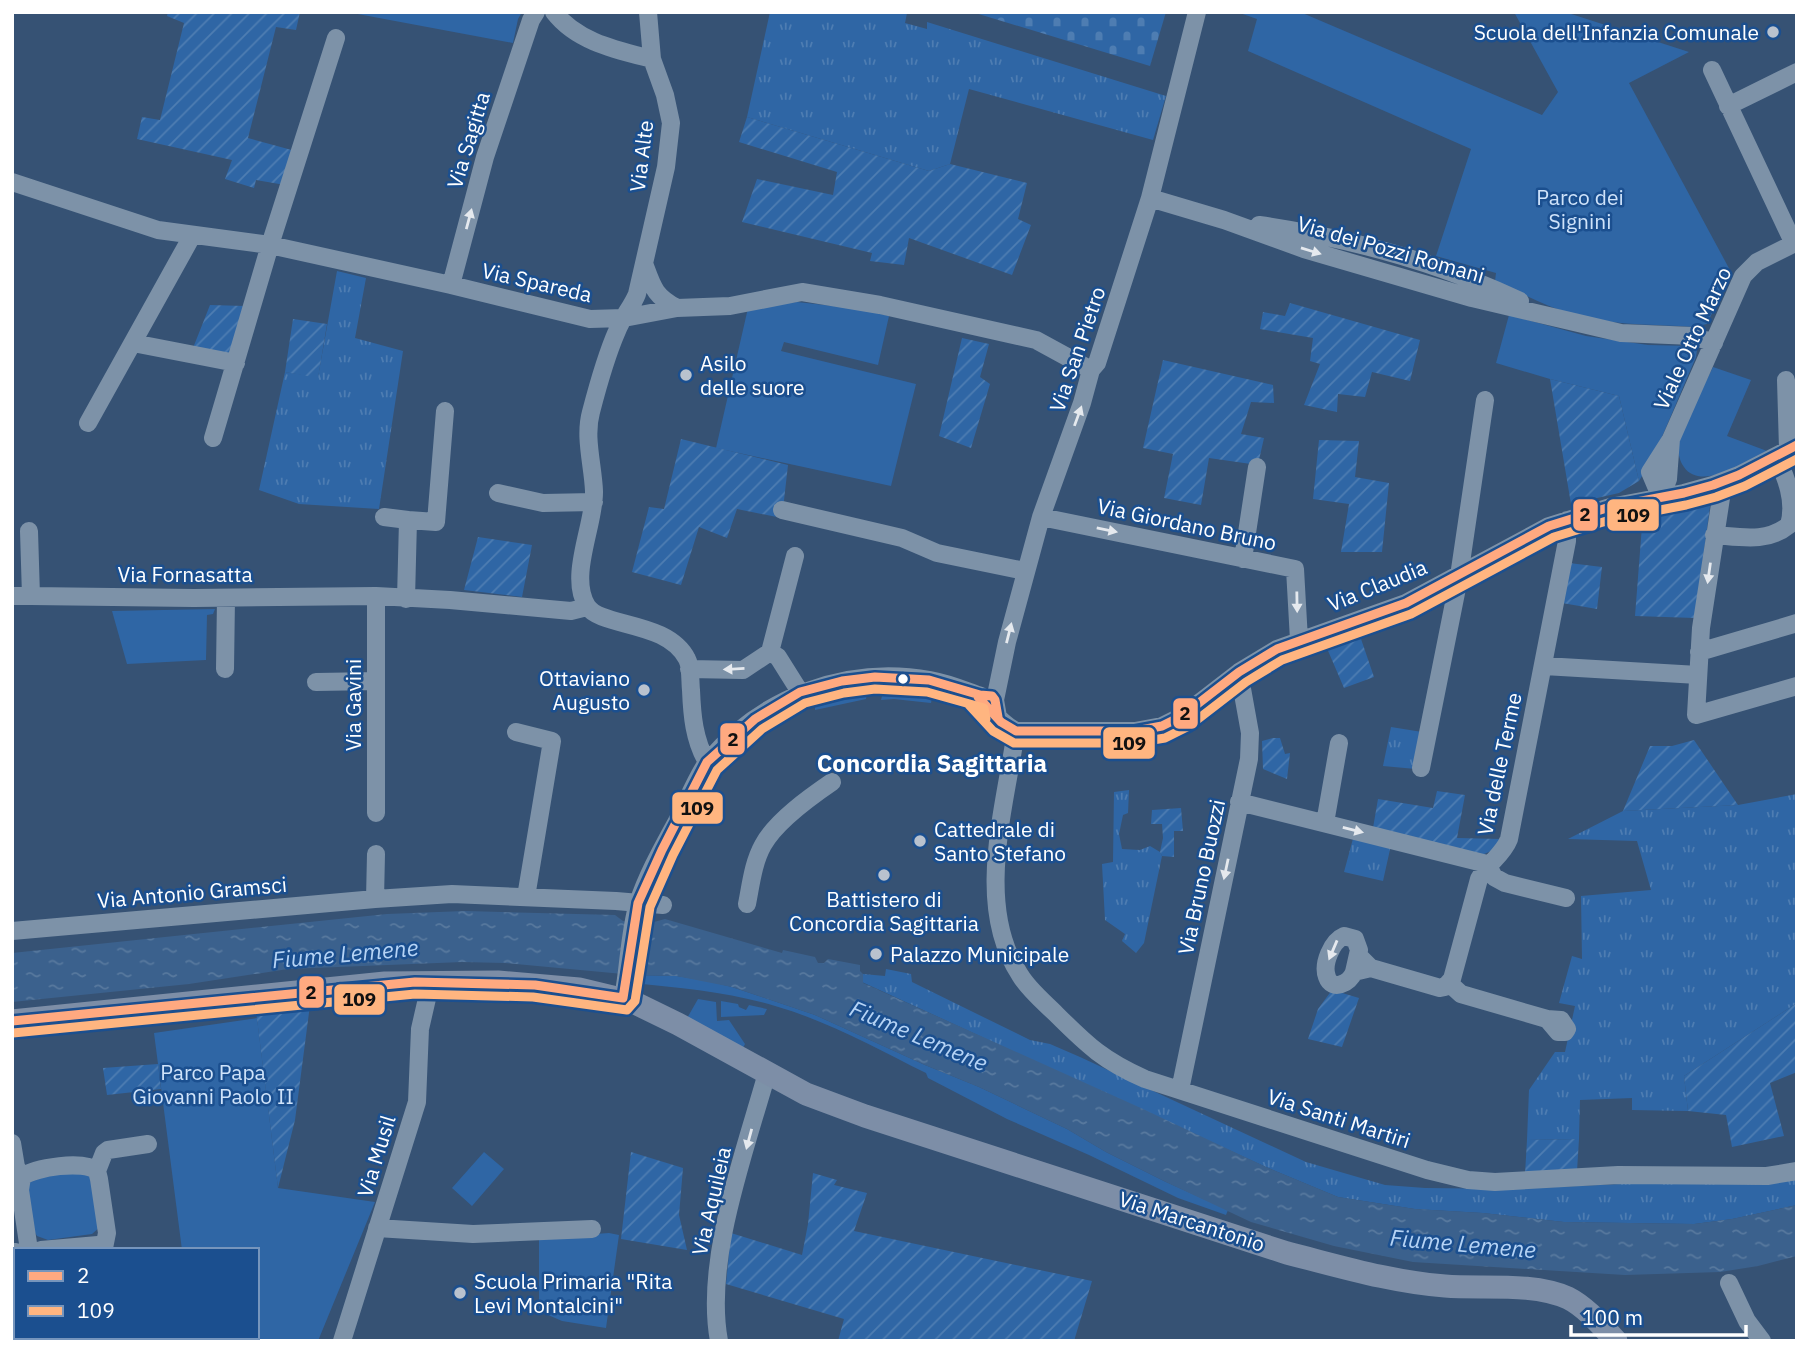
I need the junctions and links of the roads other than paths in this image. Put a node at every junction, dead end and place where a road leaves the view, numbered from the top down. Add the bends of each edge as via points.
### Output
1 (536, 12) edge
2 (554, 12) edge
3 (648, 12) edge
4 (1197, 12) edge
5 (336, 38) dead end
6 (652, 59) junction
7 (1712, 70) dead end
8 (1797, 72) edge
9 (1728, 106) junction
10 (12, 182) edge
11 (1150, 198) junction
12 (192, 236) junction
13 (1795, 243) edge
14 (270, 245) junction
15 (645, 266) junction
16 (451, 285) junction
17 (677, 308) junction
18 (624, 318) junction
19 (1714, 342) junction
20 (133, 343) junction
21 (236, 363) junction
22 (1091, 370) junction
23 (1786, 380) dead end
24 (1485, 400) dead end
25 (445, 411) dead end
26 (88, 423) dead end
27 (213, 438) dead end
28 (1671, 439) junction
29 (1787, 450) edge
30 (1257, 467) dead end
31 (1669, 467) junction
32 (1650, 472) junction
33 (1721, 482) junction
34 (1700, 489) junction
35 (498, 493) dead end
36 (1661, 498) junction
37 (594, 502) junction
38 (1622, 504) junction
39 (782, 510) dead end
40 (384, 517) dead end
41 (1041, 517) junction
42 (408, 520) junction
43 (1567, 520) junction
44 (29, 531) dead end
45 (1714, 536) junction
46 (795, 556) dead end
47 (1243, 559) junction
48 (1025, 571) junction
49 (1459, 574) junction
50 (12, 596) edge
51 (31, 596) junction
52 (376, 596) junction
53 (226, 597) junction
54 (405, 599) junction
55 (587, 607) junction
56 (1797, 623) edge
57 (1299, 640) junction
58 (770, 652) junction
59 (1699, 652) junction
60 (1544, 666) junction
61 (225, 669) dead end
62 (689, 669) junction
63 (1239, 673) junction
64 (1698, 675) junction
65 (376, 681) junction
66 (316, 682) dead end
67 (1797, 686) edge
68 (800, 692) junction
69 (988, 702) junction
70 (1016, 731) junction
71 (516, 732) dead end
72 (1339, 743) dead end
73 (707, 762) junction
74 (1421, 768) dead end
75 (832, 782) dead end
76 (1239, 802) junction
77 (376, 813) dead end
78 (1325, 823) junction
79 (376, 854) dead end
80 (1487, 864) junction
81 (526, 897) junction
82 (1566, 898) dead end
83 (376, 899) junction
84 (747, 904) dead end
85 (663, 905) dead end
86 (637, 911) junction
87 (12, 931) edge
88 (1361, 965) dead end
89 (431, 981) junction
90 (1450, 984) junction
91 (625, 988) junction
92 (1548, 1018) dead end
93 (12, 1021) edge
94 (767, 1073) junction
95 (1180, 1090) junction
96 (12, 1143) edge
97 (148, 1144) dead end
98 (97, 1171) junction
99 (1797, 1171) edge
100 (22, 1177) junction
101 (377, 1228) junction
102 (592, 1229) dead end
103 (29, 1248) edge
104 (64, 1248) edge
105 (103, 1248) edge
106 (105, 1248) edge
107 (1730, 1283) dead end
108 (342, 1341) edge
109 (719, 1341) edge
110 (1616, 1341) edge
111 (1762, 1341) edge

16 -> 1 street, Via Sagitta via 485,158
2 - 6 street via 584,37
3 - 6 street, Via Alte
4 - 11 street, Via San Pietro
5 - 14 street
6 - 15 street, Via Alte via 671,123
7 - 9 street
8 - 9 street
9 - 13 street
10 - 12 street, Via Spareda via 158,230
11 - 19 street, Via dei Pozzi Romani via 1224,220 1301,231 1422,262 1484,284 1548,315 1621,332 1693,336
11 - 22 street, Via San Pietro via 1104,343
12 - 14 street, Via Spareda
12 - 20 street
13 - 19 street, Viale Otto Marzo via 1748,269
14 - 16 street, Via Spareda
14 - 21 street
15 - 17 street via 655,293
15 - 18 street, Via Alte
16 - 18 street, Via Spareda via 590,319
17 - 18 street, Via Spareda
17 - 22 street, Via Spareda via 730,306 802,292 1036,340
18 - 37 street, Via Alte via 590,414
19 - 28 street, Viale Otto Marzo
20 - 21 street
20 - 26 street
21 - 27 street
41 -> 22 street, Via San Pietro
23 - 29 street
24 - 49 street
25 - 42 street via 436,522
28 - 31 street, Viale Otto Marzo
28 - 32 street, Viale Otto Marzo
29 - 33 street, Via Claudia
29 - 45 street via 1789,525 1758,539
30 - 47 street
31 - 34 street via 1678,479
31 - 36 street, Viale Otto Marzo
32 - 36 street
32 - 38 street, Viale Otto Marzo
33 - 34 street, Via Claudia
33 - 45 street
34 - 36 street, Via Claudia
35 - 37 street via 543,503
36 - 38 street, Via Claudia
37 - 55 street, Via Alte via 581,574
38 - 43 street, Via Claudia
39 - 48 street via 902,538 937,553
40 - 42 street
41 -> 47 street, Via Giordano Bruno
41 - 48 street, Via San Pietro
42 - 54 street
43 - 49 street, Via Claudia
43 - 60 street, Via delle Terme
44 - 51 street
45 -> 59 street
46 - 58 street
47 -> 57 street, Via Giordano Bruno via 1295,569
69 -> 48 street, Via San Pietro
49 - 57 street, Via Claudia via 1406,603
49 - 74 street
50 - 51 street, Via Fornasatta
51 - 53 street, Via Fornasatta
52 - 53 street, Via Fornasatta
52 - 54 street, Via Fornasatta
52 - 65 street, Via Gavini
53 - 61 street
54 - 55 street, Via Fornasatta via 571,611
55 - 62 street via 596,614 652,630 674,643 688,660
56 - 59 street
57 - 63 street, Via Claudia
58 -> 62 street via 743,670
58 - 68 street
59 - 64 street
60 - 64 street
60 - 80 street, Via delle Terme via 1509,839
62 - 73 street via 697,741
63 - 70 street, Via Claudia via 1182,716 1154,729
63 - 76 street, Via Bruno Buozzi via 1250,733
64 - 67 street via 1696,715
65 - 66 street
65 - 77 street, Via Gavini
68 - 69 street via 842,681 895,677 952,685
68 - 73 street via 755,719
69 - 70 street via 1001,722
70 - 95 street, Via Santi Martiri via 995,871 1004,944 1020,976 1090,1048 1116,1066
71 - 81 street via 552,741
72 - 78 street
73 - 86 street
75 - 84 street via 768,836 755,863
76 - 78 street
76 -> 95 street, Via Bruno Buozzi
78 -> 80 street
79 - 83 street
80 - 82 street via 1494,877 1505,883
80 - 90 street, Via delle Terme
81 - 83 street, Via Antonio Gramsci via 452,894
81 - 86 street, Via Antonio Gramsci
83 - 87 street, Via Antonio Gramsci
85 - 86 street, Via Antonio Gramsci
86 - 91 street
88 - 90 street via 1431,986
89 - 91 main road, Via Marcantonio
89 - 93 main road, Via Marcantonio
89 - 101 street, Via Musil via 420,1029 417,1102
90 - 92 street via 1461,994
91 - 94 main road, Via Marcantonio via 678,1024
94 -> 109 street, Via Aquileia via 717,1271
94 - 110 main road, Via Marcantonio via 806,1094 866,1115 1287,1252 1393,1279 1541,1291 1566,1298
95 - 99 street, Via Santi Martiri via 1468,1180
96 - 100 street
97 - 98 street via 108,1150
98 - 100 street via 85,1164 33,1170
98 - 106 street
100 - 103 street
101 - 102 street via 473,1234
101 - 108 street, Via Musil
104 - 105 street
107 - 111 street via 1746,1321

